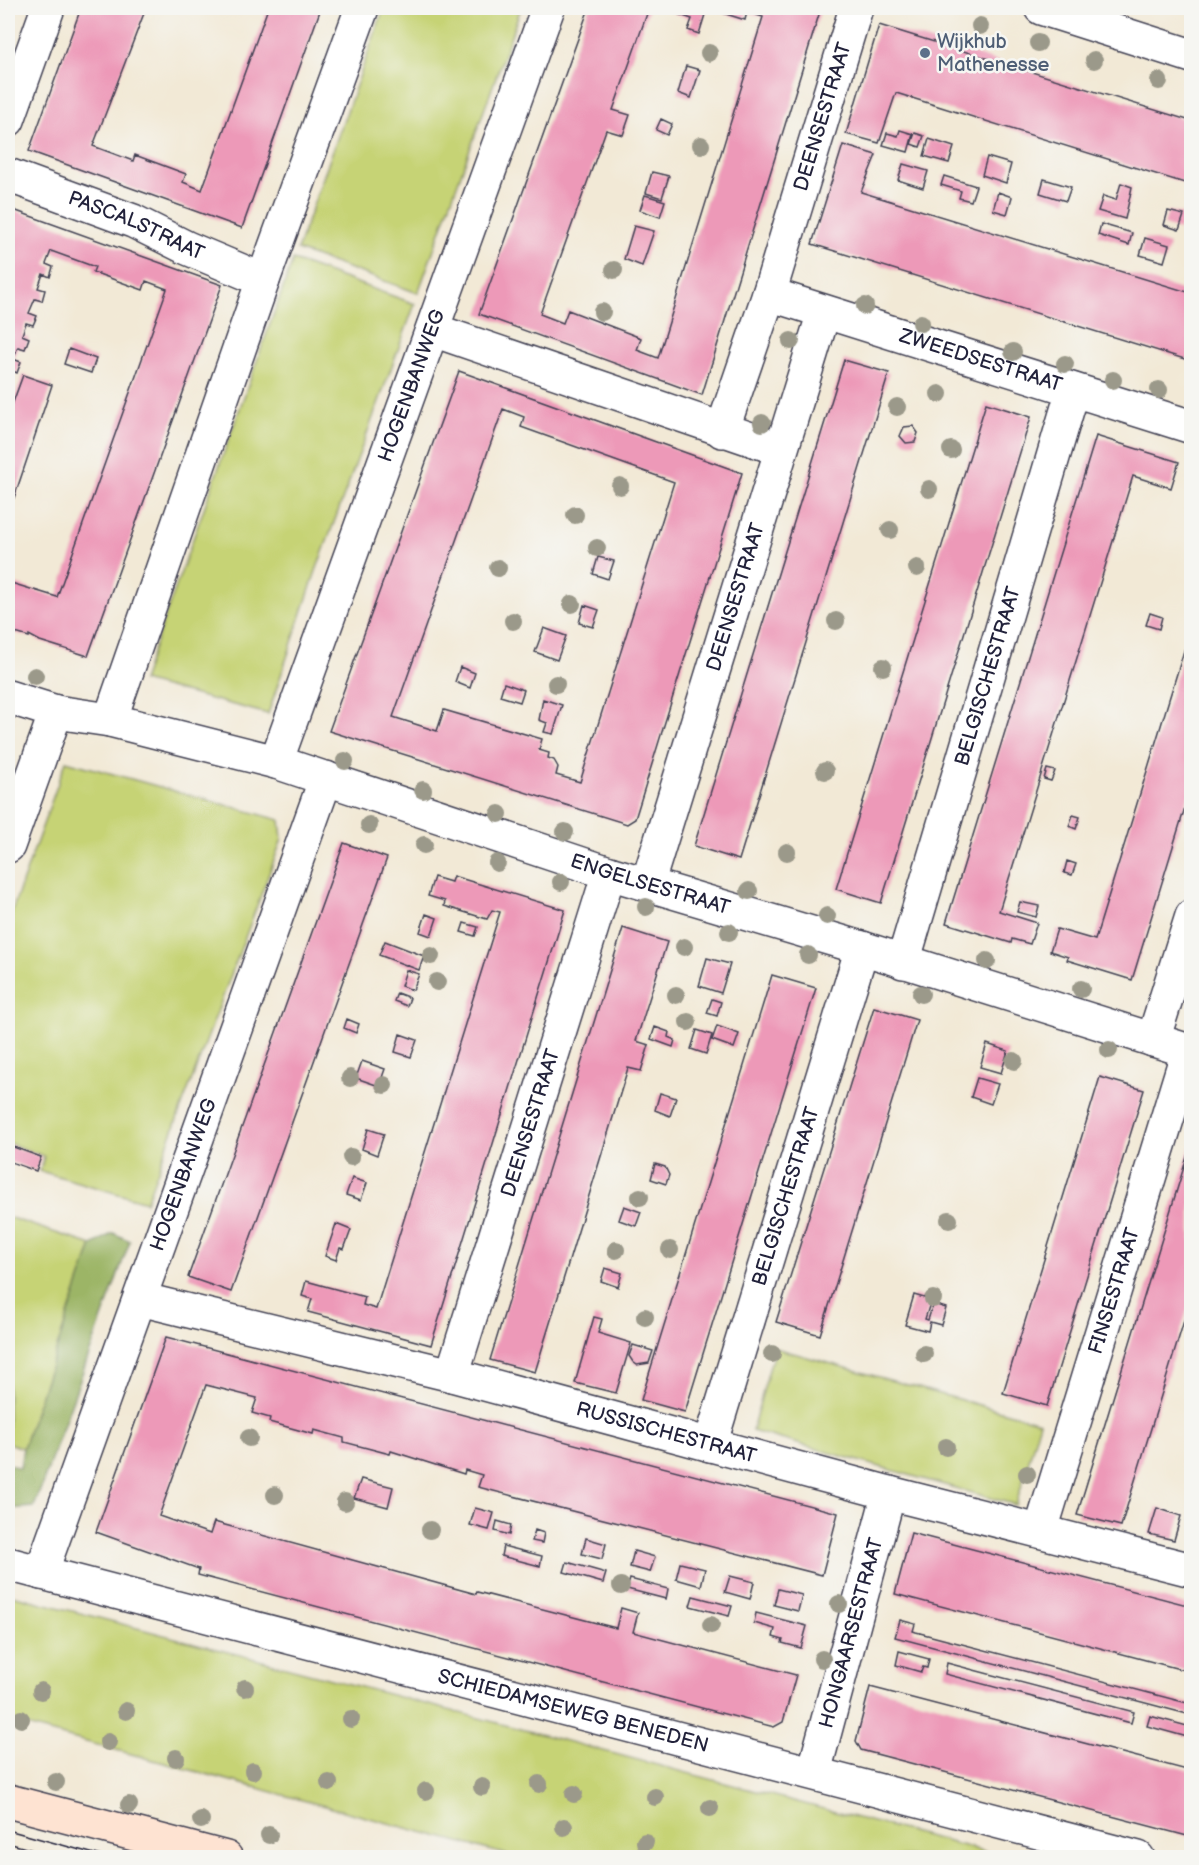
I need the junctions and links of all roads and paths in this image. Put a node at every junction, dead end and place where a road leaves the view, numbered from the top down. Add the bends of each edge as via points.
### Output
1 (48, 8) edge
2 (362, 8) edge
3 (548, 8) edge
4 (856, 8) edge
5 (1041, 8) edge
6 (1191, 56) edge
7 (8, 120) edge
8 (8, 175) edge
9 (262, 280) junction
10 (769, 294) junction
11 (824, 312) junction
12 (433, 330) junction
13 (1073, 390) junction
14 (1191, 427) edge
15 (722, 431) junction
16 (780, 449) junction
17 (8, 697) edge
18 (56, 712) junction
19 (110, 720) junction
20 (276, 762) junction
21 (327, 778) junction
22 (8, 846) edge
23 (609, 873) junction
24 (648, 882) junction
25 (1191, 915) edge
26 (862, 948) junction
27 (903, 962) junction
28 (1153, 1040) junction
29 (1190, 1051) edge
30 (140, 1299) junction
31 (452, 1375) junction
32 (710, 1445) junction
33 (889, 1493) junction
34 (1041, 1530) junction
35 (8, 1564) edge
36 (1191, 1570) edge
37 (41, 1573) junction
38 (814, 1772) junction
39 (8, 1801) edge
40 (226, 1857) edge
41 (1138, 1857) edge

1 - 7 street
2 - 9 street
3 - 12 street, HOGENBANWEG
4 - 10 street, DEENSESTRAAT
5 - 6 street
8 - 9 street, PASCALSTRAAT via 133,221
9 - 19 street
10 - 11 street, ZWEEDSESTRAAT
10 - 15 street, DEENSESTRAAT
11 - 13 street, ZWEEDSESTRAAT
11 - 16 street, DEENSESTRAAT
12 - 15 street
12 - 20 street, HOGENBANWEG
13 - 14 street, ZWEEDSESTRAAT
13 - 27 street, BELGISCHESTRAAT
15 - 16 street
16 - 24 street, DEENSESTRAAT
17 - 18 street, ENGELSESTRAAT
18 - 19 street, ENGELSESTRAAT
18 - 22 street
19 - 20 street, ENGELSESTRAAT
20 - 21 street, ENGELSESTRAAT
21 - 23 street, ENGELSESTRAAT
21 - 30 street, HOGENBANWEG
23 - 24 street, ENGELSESTRAAT
23 - 31 street, DEENSESTRAAT
24 - 26 street, ENGELSESTRAAT
25 - 28 street
26 - 27 street, ENGELSESTRAAT
26 - 32 street, BELGISCHESTRAAT
27 - 28 street, ENGELSESTRAAT
28 - 29 street, ENGELSESTRAAT
29 - 34 street, FINSESTRAAT
30 - 31 street, RUSSISCHESTRAAT
30 - 37 street, HOGENBANWEG
31 - 32 street, RUSSISCHESTRAAT
32 - 33 street, RUSSISCHESTRAAT
33 - 34 street, RUSSISCHESTRAAT
33 - 38 street, HONGAARSESTRAAT
34 - 36 street, RUSSISCHESTRAAT
35 - 37 street, SCHIEDAMSEWEG BENEDEN
37 - 38 street, SCHIEDAMSEWEG BENEDEN
38 - 41 street, SCHIEDAMSEWEG BENEDEN
39 - 40 main road

